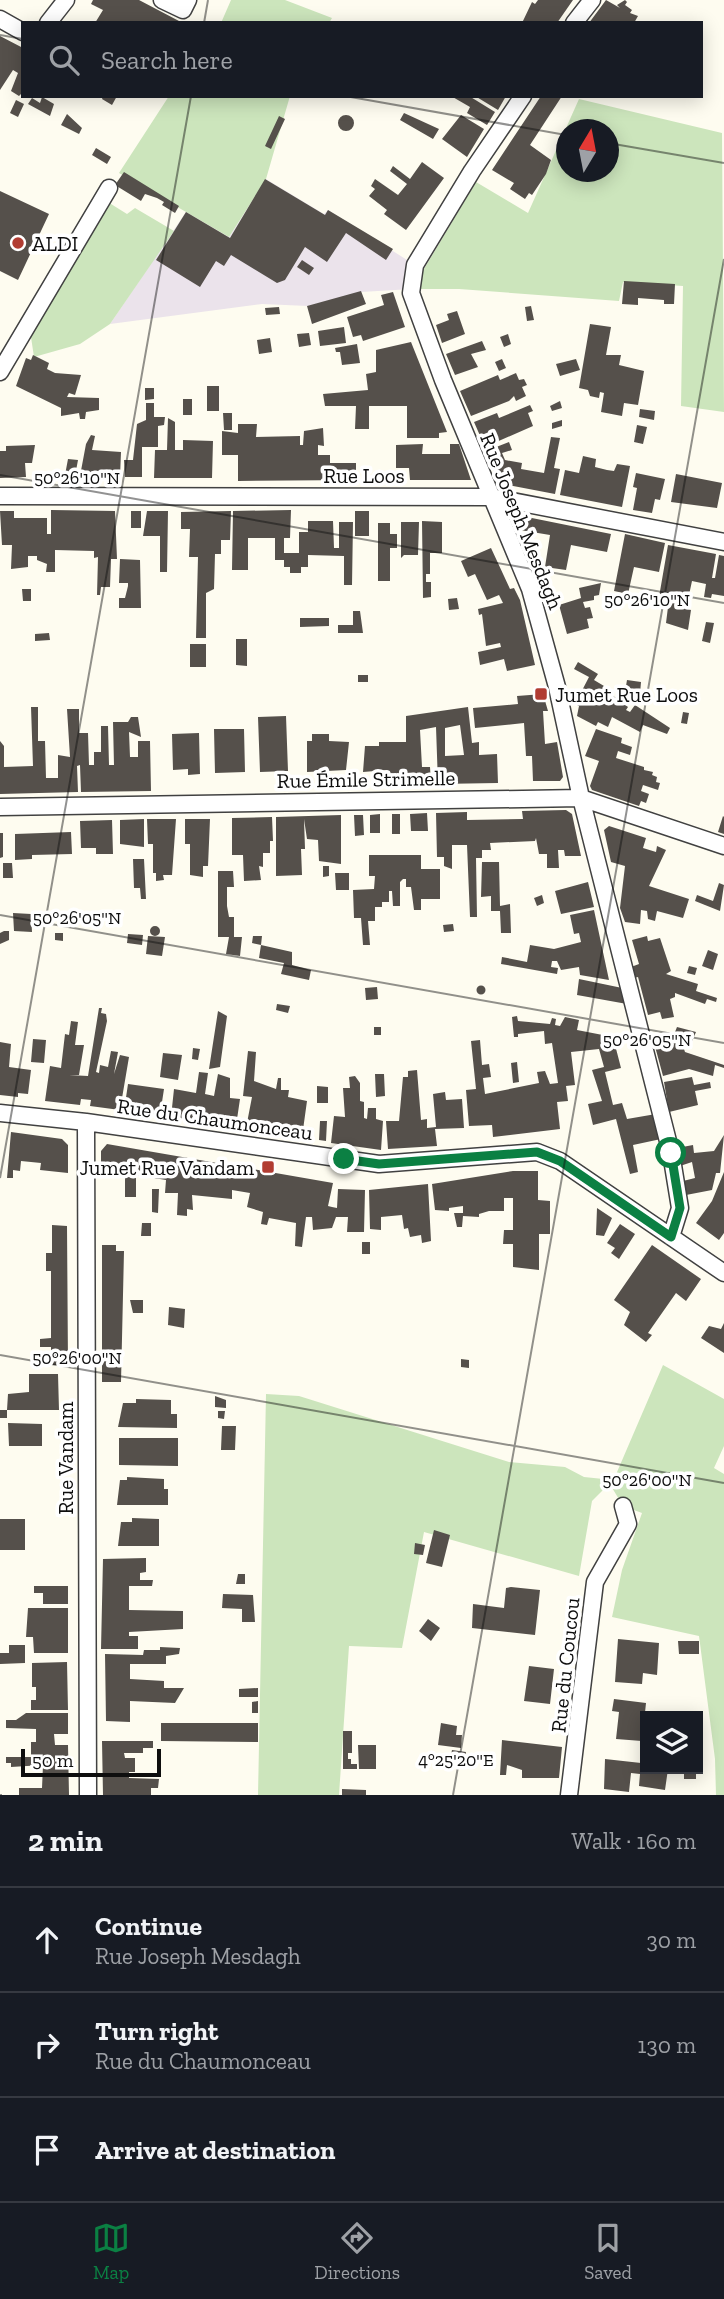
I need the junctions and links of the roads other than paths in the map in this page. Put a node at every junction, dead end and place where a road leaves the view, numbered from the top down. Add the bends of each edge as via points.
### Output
1 (66, 0) edge
2 (162, 0) edge
3 (188, 0) edge
4 (592, 0) edge
5 (0, 19) edge
6 (50, 21) edge
7 (576, 21) edge
8 (21, 31) edge
9 (522, 98) edge
10 (110, 188) dead end
11 (0, 372) edge
12 (0, 496) edge
13 (491, 497) junction
14 (724, 542) edge
15 (581, 798) junction
16 (0, 807) edge
17 (724, 846) edge
18 (0, 1113) edge
19 (86, 1122) junction
20 (671, 1237) junction
21 (724, 1273) edge
22 (623, 1506) dead end
23 (88, 1795) edge
24 (569, 1795) edge

1 - 6 street
2 - 3 street via 183,10
4 - 7 street
5 - 8 street
9 - 13 street, Rue Joseph Mesdagh via 415,265 411,293
10 - 11 street
12 - 13 street, Rue Loos
13 - 14 street, Rue Loos
13 - 15 street, Rue Joseph Mesdagh via 530,589
15 - 16 street, Rue Émile Strimelle
15 - 17 street, Rue Émile Strimelle
15 - 20 street, Rue Joseph Mesdagh via 671,1153 680,1208
18 - 19 street, Rue du Chaumonceau
19 - 20 street, Rue du Chaumonceau via 379,1164 537,1152 560,1161
19 - 23 street, Rue Vandam
20 - 21 street, Rue du Chaumonceau
22 - 24 street, Rue du Coucou via 628,1524 595,1581

